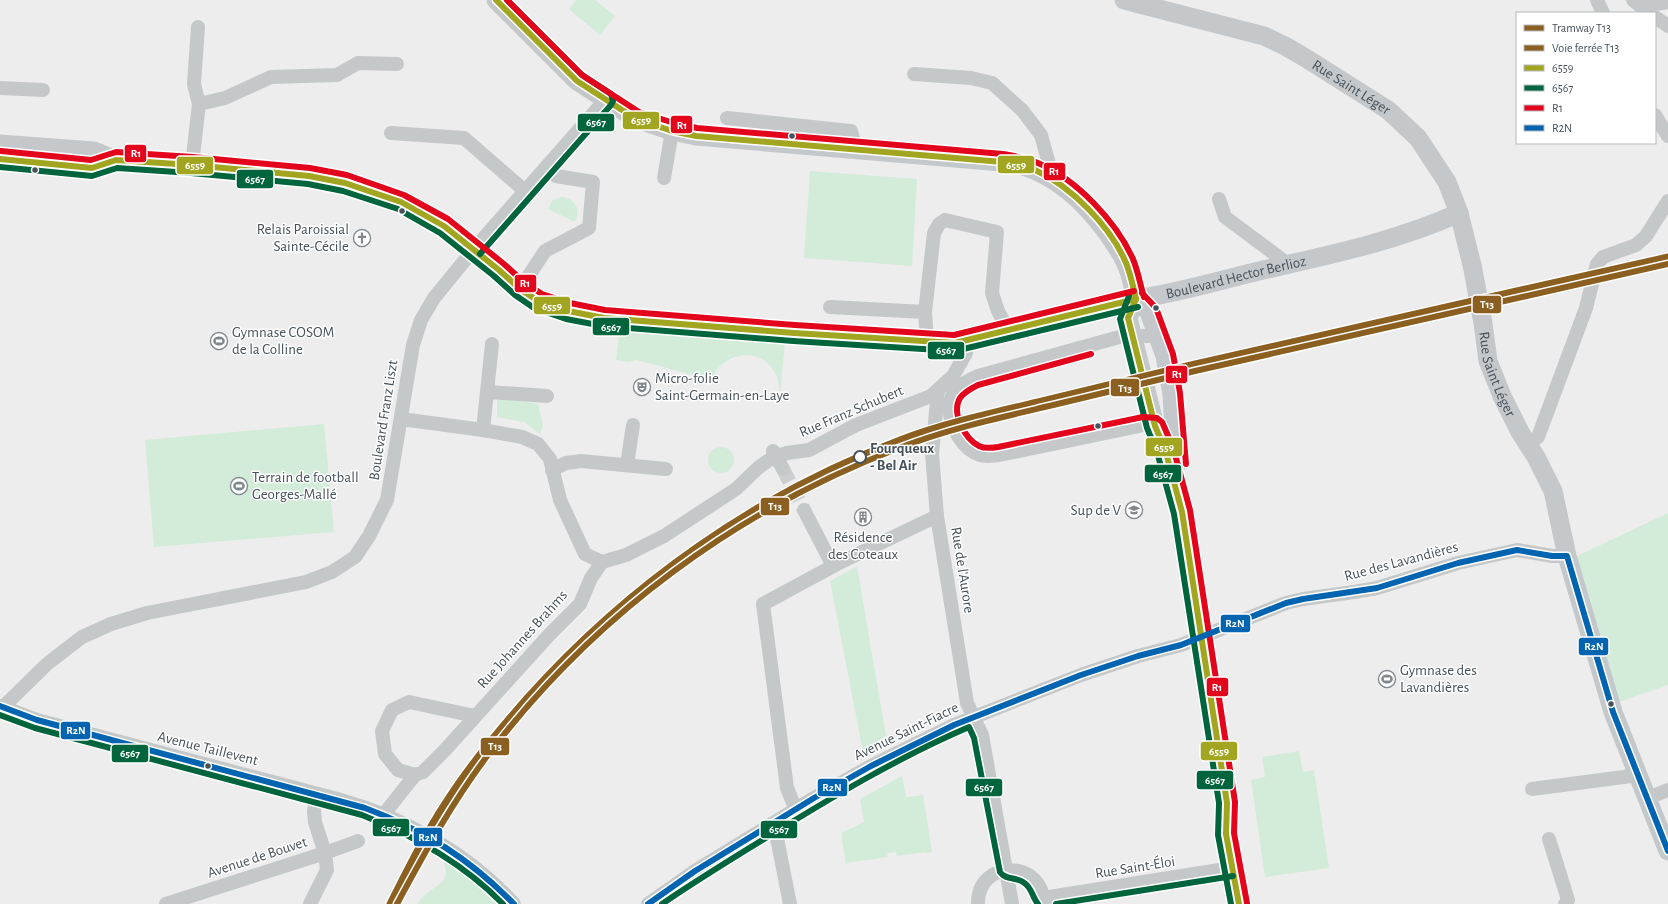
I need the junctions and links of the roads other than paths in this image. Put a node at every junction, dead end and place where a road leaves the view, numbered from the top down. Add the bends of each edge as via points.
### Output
1 (496, 0) edge
2 (1124, 0) edge
3 (1597, 0) edge
4 (1633, 0) edge
5 (1639, 0) edge
6 (1665, 0) edge
7 (1603, 12) edge
8 (1648, 12) edge
9 (1656, 18) edge
10 (1668, 26) edge
11 (198, 27) dead end
12 (397, 64) dead end
13 (914, 74) dead end
14 (0, 88) edge
15 (43, 90) dead end
16 (605, 100) junction
17 (200, 104) junction
18 (1656, 117) edge
19 (727, 118) dead end
20 (672, 131) junction
21 (391, 133) dead end
22 (1668, 136) edge
23 (0, 144) edge
24 (856, 149) junction
25 (0, 159) edge
26 (116, 160) junction
27 (192, 164) junction
28 (547, 166) junction
29 (664, 178) dead end
30 (1054, 182) junction
31 (525, 190) junction
32 (1219, 199) dead end
33 (1668, 201) edge
34 (1459, 213) junction
35 (474, 249) junction
36 (1285, 266) junction
37 (520, 288) junction
38 (1136, 299) junction
39 (830, 307) dead end
40 (925, 312) junction
41 (1008, 330) junction
42 (1132, 335) junction
43 (1158, 336) junction
44 (968, 340) junction
45 (927, 342) junction
46 (492, 344) dead end
47 (938, 391) junction
48 (488, 392) junction
49 (548, 396) dead end
50 (401, 420) junction
51 (633, 425) dead end
52 (1155, 426) junction
53 (483, 430) junction
54 (1174, 432) junction
55 (1528, 444) junction
56 (774, 454) junction
57 (627, 465) junction
58 (666, 469) dead end
59 (783, 469) tunnel mouth
60 (552, 470) junction
61 (804, 510) tunnel mouth
62 (1182, 512) junction
63 (937, 516) junction
64 (1567, 556) junction
65 (602, 562) junction
66 (833, 566) junction
67 (1202, 636) junction
68 (1, 708) edge
69 (475, 716) junction
70 (973, 717) junction
71 (415, 775) junction
72 (1639, 775) junction
73 (1532, 789) dead end
74 (1668, 790) edge
75 (317, 794) junction
76 (1648, 798) junction
77 (796, 810) junction
78 (384, 814) junction
79 (774, 823) junction
80 (1550, 839) dead end
81 (358, 841) dead end
82 (1668, 851) edge
83 (325, 853) junction
84 (1232, 868) junction
85 (1006, 870) junction
86 (1043, 901) edge
87 (166, 904) edge
88 (310, 904) edge
89 (514, 904) edge
90 (648, 904) edge
91 (790, 904) edge
92 (978, 904) edge
93 (1012, 904) edge
94 (1239, 904) edge
95 (1565, 904) edge

1 - 16 street via 577,81
2 - 34 street, Rue Saint Léger via 1264,36 1285,46 1388,110 1418,138 1447,182
3 - 7 street
4 - 8 street
5 - 6 street
9 - 10 street
11 - 17 street via 194,84
12 - 17 street via 358,63 337,75 271,77 225,98
13 - 30 street via 971,78 992,83 1022,110 1041,135
14 - 15 street
16 - 20 street via 636,119
16 - 28 street, Boulevard Franz Liszt
17 - 27 street
18 - 22 street
19 - 24 street via 851,131
20 - 24 street via 710,138
20 - 29 street
21 - 31 street via 464,138
23 - 26 street, Boulevard Hector Berlioz via 94,151
24 - 30 street via 1002,162 1022,166
25 - 26 street, Boulevard Hector Berlioz via 92,168
26 - 27 street, Boulevard Hector Berlioz
27 - 35 street, Boulevard Hector Berlioz via 309,176 372,191 400,202 444,226
28 - 31 street, Boulevard Franz Liszt
28 - 37 street via 556,176 594,182 589,228 544,251
30 - 38 street via 1090,211 1114,242 1128,268
31 - 35 street, Boulevard Franz Liszt
32 - 36 street via 1225,217 1284,261
33 - 55 street via 1646,236 1636,245 1603,257 1597,264 1586,308 1538,437
34 - 36 street, Boulevard Hector Berlioz via 1415,230 1322,258
34 - 55 street, Rue Saint Léger via 1472,265 1488,361 1502,396
35 - 37 street, Boulevard Hector Berlioz
35 - 50 street, Boulevard Franz Liszt via 434,298 422,320 413,345
36 - 38 street, Boulevard Hector Berlioz via 1164,295
37 - 45 street, Boulevard Hector Berlioz via 538,301 568,311 604,318
38 - 41 street, Boulevard Hector Berlioz
38 - 42 street via 1128,318
38 - 43 street via 1150,312
39 - 40 street
40 - 41 street via 934,233 939,224 946,220 997,232 992,293
40 - 45 street
41 - 44 street, Boulevard Hector Berlioz
42 - 43 street
42 - 52 street
42 - 52 street via 967,381 952,396 951,418 964,445 984,456
43 - 54 street via 1165,356 1172,394
44 - 45 street, Boulevard Hector Berlioz via 955,343
44 - 47 street, Rue Franz Schubert via 966,353 953,376
46 - 48 street
47 - 56 street, Rue Franz Schubert via 856,425 809,450
47 - 63 street via 932,454
48 - 49 street
48 - 53 street
50 - 53 street
50 - 68 street, Boulevard Franz Liszt via 387,500 355,557 332,572 306,582 147,613 112,624 82,637 47,664
51 - 57 street
52 - 54 street
52 - 62 street via 1165,449
53 - 60 street via 522,437 538,444 550,460
54 - 62 street
55 - 64 street, Rue Saint Léger via 1553,491
56 - 59 street
56 - 65 street, Rue Franz Schubert via 736,489 664,536 626,555
57 - 58 street
57 - 60 street via 581,461 566,463
60 - 65 street via 560,500 584,554
61 - 66 street
62 - 67 street
63 - 66 street, Rue de l'Aurore
63 - 70 street, Rue de l'Aurore via 967,703
64 - 67 street, Rue des Lavandières via 1517,550 1491,555 1377,588 1286,603
64 - 72 street, Rue Saint Léger via 1613,712
65 - 69 street, Rue Johannes Brahms via 591,578 580,604
66 - 77 street, Rue de l'Aurore via 763,604 787,788
67 - 70 street, Avenue Saint-Fiacre via 1081,675
67 - 84 street via 1226,797 1226,834
68 - 75 street, Avenue Taillevent
69 - 71 street, Rue Johannes Brahms via 423,772
69 - 71 street via 409,702 392,710 382,731 385,754 398,770
70 - 77 street, Avenue Saint-Fiacre via 871,766
70 - 85 street, Rue de l'Aurore via 982,734
71 - 78 street, Rue Johannes Brahms
72 - 73 street
72 - 76 street, Rue Saint Léger
74 - 76 street
75 - 78 street, Avenue Taillevent
75 - 83 street via 314,811
76 - 82 street, Rue Saint Léger
77 - 79 street, Avenue Saint-Fiacre
78 - 89 street, Avenue Taillevent via 456,854
79 - 90 street, Avenue Saint-Fiacre via 695,871
79 - 91 street
80 - 95 street via 1568,900
81 - 83 street, Avenue de Bouvet
83 - 87 street, Avenue de Bouvet
83 - 88 street via 327,870
84 - 86 street, Rue Saint-Éloi
84 - 94 street
85 - 86 street via 1019,870 1031,876 1039,886
85 - 92 street via 993,874 983,884
85 - 93 street, Rue de l'Aurore

